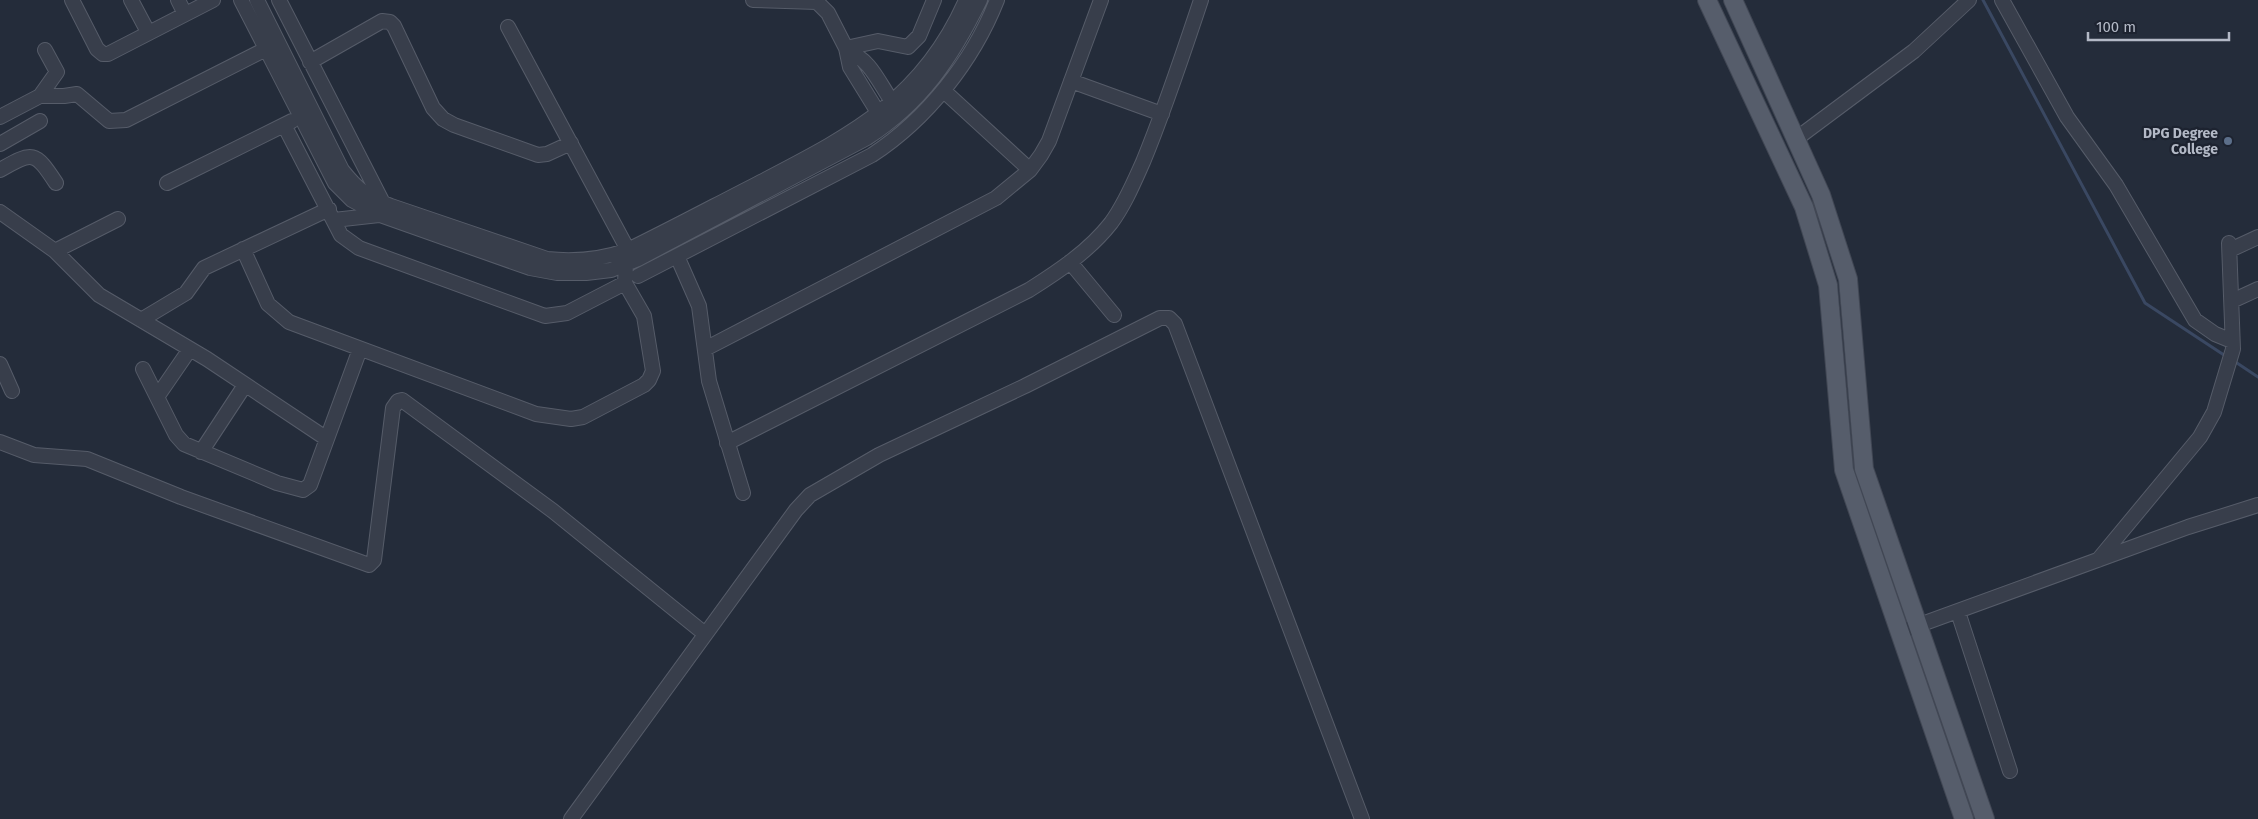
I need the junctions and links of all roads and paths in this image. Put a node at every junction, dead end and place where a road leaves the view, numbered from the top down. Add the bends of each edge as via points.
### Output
1 (72, 0) edge
2 (131, 0) edge
3 (178, 0) edge
4 (213, 0) edge
5 (241, 0) edge
6 (257, 0) edge
7 (279, 0) edge
8 (753, 0) edge
9 (934, 0) edge
10 (966, 0) edge
11 (980, 0) edge
12 (997, 0) edge
13 (1101, 0) edge
14 (1201, 0) edge
15 (1707, 0) edge
16 (1733, 0) edge
17 (1969, 0) edge
18 (2002, 0) edge
19 (185, 14) junction
20 (508, 27) dead end
21 (148, 32) junction
22 (266, 49) junction
23 (45, 50) dead end
24 (847, 50) junction
25 (310, 62) junction
26 (927, 76) junction
27 (1071, 81) junction
28 (944, 91) junction
29 (40, 96) junction
30 (888, 112) junction
31 (1162, 114) junction
32 (0, 116) edge
33 (301, 117) junction
34 (40, 121) dead end
35 (284, 125) junction
36 (1796, 139) junction
37 (571, 143) junction
38 (0, 144) edge
39 (0, 170) edge
40 (1030, 170) junction
41 (56, 183) dead end
42 (167, 183) dead end
43 (381, 209) junction
44 (0, 212) edge
45 (331, 214) junction
46 (118, 219) dead end
47 (667, 237) junction
48 (2258, 237) edge
49 (243, 249) junction
50 (55, 251) junction
51 (677, 256) junction
52 (627, 257) junction
53 (1070, 262) junction
54 (638, 276) dead end
55 (625, 283) junction
56 (2258, 289) edge
57 (2232, 301) junction
58 (1114, 315) dead end
59 (141, 320) junction
60 (1854, 342) junction
61 (2233, 345) junction
62 (1833, 346) junction
63 (190, 349) junction
64 (360, 349) junction
65 (705, 349) junction
66 (0, 364) edge
67 (143, 369) dead end
68 (245, 385) junction
69 (12, 391) dead end
70 (157, 397) junction
71 (327, 439) junction
72 (0, 442) edge
73 (727, 444) junction
74 (201, 452) junction
75 (743, 493) dead end
76 (2258, 505) edge
77 (2098, 560) junction
78 (1958, 612) junction
79 (1918, 626) junction
80 (1900, 632) junction
81 (706, 634) junction
82 (2010, 772) dead end
83 (571, 819) edge
84 (1362, 819) edge
85 (1964, 819) edge
86 (1985, 819) edge

1 - 21 street via 103,54
2 - 21 street
3 - 19 street
4 - 19 street
5 - 22 street
6 - 43 street via 342,170 356,188
7 - 25 street
8 - 24 street via 817,2 828,13
9 - 24 street via 920,36 908,47 878,41
10 - 26 street
11 - 26 street via 966,28
12 - 28 street
13 - 27 street
14 - 31 street
15 - 62 main road via 1804,207 1828,285
16 - 36 main road
17 - 36 street via 1914,52
18 - 61 street via 2068,116 2116,185 2195,320
19 - 21 street
20 - 37 street
22 - 29 street via 141,113 115,122 105,119 77,94
22 - 33 street
23 - 29 street via 57,72
24 - 30 street via 850,68
25 - 37 street via 386,21 394,26 433,108 443,119 538,155
25 - 43 street
26 - 28 street
26 - 30 street
27 - 31 street
27 - 40 street via 1049,140
28 - 40 street
28 - 51 street via 900,137 872,155
29 - 32 street
30 - 47 street
31 - 53 street via 1122,206 1111,222
33 - 35 street
33 - 43 street via 343,193 352,200
34 - 38 street
35 - 42 street
35 - 45 street
36 - 60 main road via 1821,195 1848,279
37 - 52 street
39 - 41 street via 24,156 31,156 43,164
40 - 65 street via 996,198
43 - 45 street
43 - 52 street via 547,259 571,262
44 - 50 street
45 - 49 street
45 - 55 street via 346,240 359,248 545,316 567,313
46 - 50 street
47 - 51 street
47 - 52 street
48 - 57 street via 2230,246
49 - 59 street via 204,268 186,293
49 - 64 street via 268,304 276,314 304,329
50 - 59 street via 99,295
51 - 54 street
51 - 65 street via 699,306
52 - 55 street
53 - 58 street
53 - 73 street via 1029,290
55 - 64 street via 644,316 652,376 644,385 571,420 536,414
56 - 57 street
57 - 61 street
59 - 63 street
60 - 62 main road
60 - 79 main road via 1864,469
61 - 77 street via 2214,412 2200,437
62 - 80 main road via 1844,470
63 - 68 street
63 - 70 street
64 - 71 street
65 - 73 street via 709,381
66 - 69 street
67 - 70 street
68 - 71 street
68 - 74 street
70 - 74 street via 176,435 184,444
71 - 74 street via 310,485 303,490 276,483
72 - 81 street via 34,455 87,459 369,565 374,560 393,408 402,400 546,506
73 - 75 street
76 - 77 street
77 - 78 street
78 - 79 street
78 - 82 street
79 - 80 street
79 - 86 main road
80 - 85 main road
81 - 83 street
81 - 84 street via 810,495 928,432 1160,318 1169,318 1175,324

